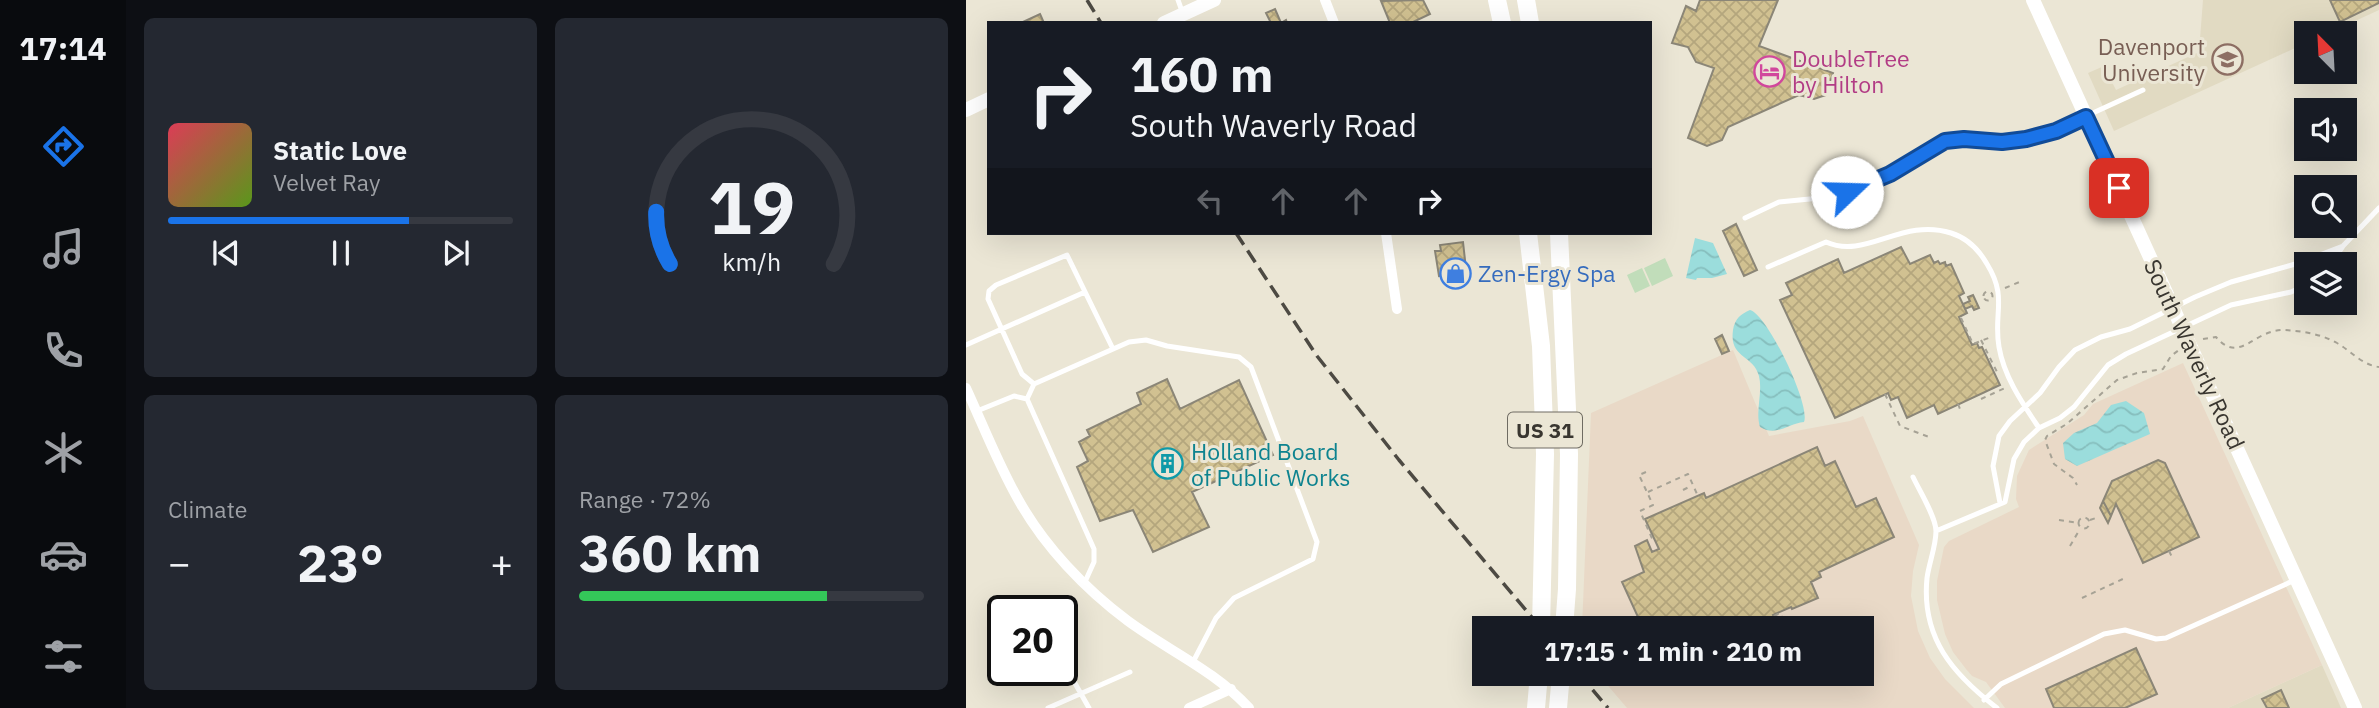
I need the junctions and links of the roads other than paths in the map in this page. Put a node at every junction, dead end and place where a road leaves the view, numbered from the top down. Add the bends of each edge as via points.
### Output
1 (1214, 0) edge
2 (1325, 0) edge
3 (1497, 0) edge
4 (1526, 0) edge
5 (2033, 0) edge
6 (1181, 7) edge
7 (1166, 21) edge
8 (1334, 21) edge
9 (1502, 21) edge
10 (1530, 21) edge
11 (2143, 90) dead end
12 (987, 100) edge
13 (966, 110) edge
14 (2086, 117) junction
15 (2379, 208) edge
16 (1745, 219) dead end
17 (1386, 235) edge
18 (1528, 235) edge
19 (1559, 235) edge
20 (2343, 246) junction
21 (2339, 252) edge
22 (1768, 267) dead end
23 (2294, 291) edge
24 (1085, 292) junction
25 (2174, 308) junction
26 (1398, 309) dead end
27 (2182, 327) junction
28 (1001, 330) junction
29 (966, 345) edge
30 (1113, 349) junction
31 (1034, 384) junction
32 (966, 388) edge
33 (1027, 399) junction
34 (2025, 407) junction
35 (977, 411) junction
36 (2039, 428) junction
37 (1913, 477) dead end
38 (2003, 503) junction
39 (1936, 531) junction
40 (2298, 579) junction
41 (1084, 584) junction
42 (1541, 616) edge
43 (1564, 616) edge
44 (1194, 662) junction
45 (1130, 672) dead end
46 (1078, 686) edge
47 (1538, 686) edge
48 (1560, 686) edge
49 (1231, 689) junction
50 (1082, 692) junction
51 (1984, 700) junction
52 (1048, 708) edge
53 (1089, 708) edge
54 (1189, 708) edge
55 (1248, 708) edge
56 (1536, 708) edge
57 (1558, 708) edge
58 (1987, 708) edge
59 (1997, 708) edge
60 (2356, 708) edge

1 - 6 main road
2 - 8 street
3 - 9 highway
4 - 10 highway
5 - 14 main road, South Waverly Road
6 - 7 main road
11 - 14 lane
12 - 13 main road
14 - 16 lane via 2026,139 1945,141 1853,190 1779,202
14 - 25 main road, South Waverly Road
15 - 20 lane
17 - 26 street
18 - 42 highway, US 31 via 1541,346 1545,454
19 - 43 highway, US 31 via 1569,454
20 - 21 lane
20 - 25 lane via 2231,282
22 - 34 lane via 1826,242 1852,247 1922,228 1956,235 1983,258 1997,285 2000,353
23 - 27 lane via 2231,305
24 - 28 lane
24 - 28 lane via 1067,255 996,285 988,299
24 - 30 lane
25 - 27 main road, South Waverly Road
25 - 34 lane via 2084,345
27 - 36 lane via 2118,359 2099,374 2074,407
27 - 40 main road, South Waverly Road
28 - 29 lane
28 - 31 lane via 1022,374
30 - 31 lane
30 - 44 lane via 1146,340 1239,357 1251,367 1317,542 1313,559 1234,598 1216,618
31 - 33 lane
32 - 35 street
33 - 35 lane via 1014,396
33 - 41 lane via 1094,549 1094,562
34 - 36 lane
34 - 38 lane via 2005,426 1996,447 1994,472
35 - 41 street via 1018,499 1045,540
36 - 38 lane via 2014,459
37 - 39 lane
38 - 39 lane
39 - 51 lane via 1926,597 1931,628 1953,669
40 - 51 lane via 2166,638 2125,630 2104,634 2001,684
40 - 60 main road, South Waverly Road
41 - 44 street via 1128,621
44 - 49 street
45 - 50 lane
46 - 50 lane
47 - 56 highway
48 - 57 highway
49 - 54 street
49 - 55 street
50 - 52 lane
50 - 53 lane
51 - 58 lane
51 - 59 lane

